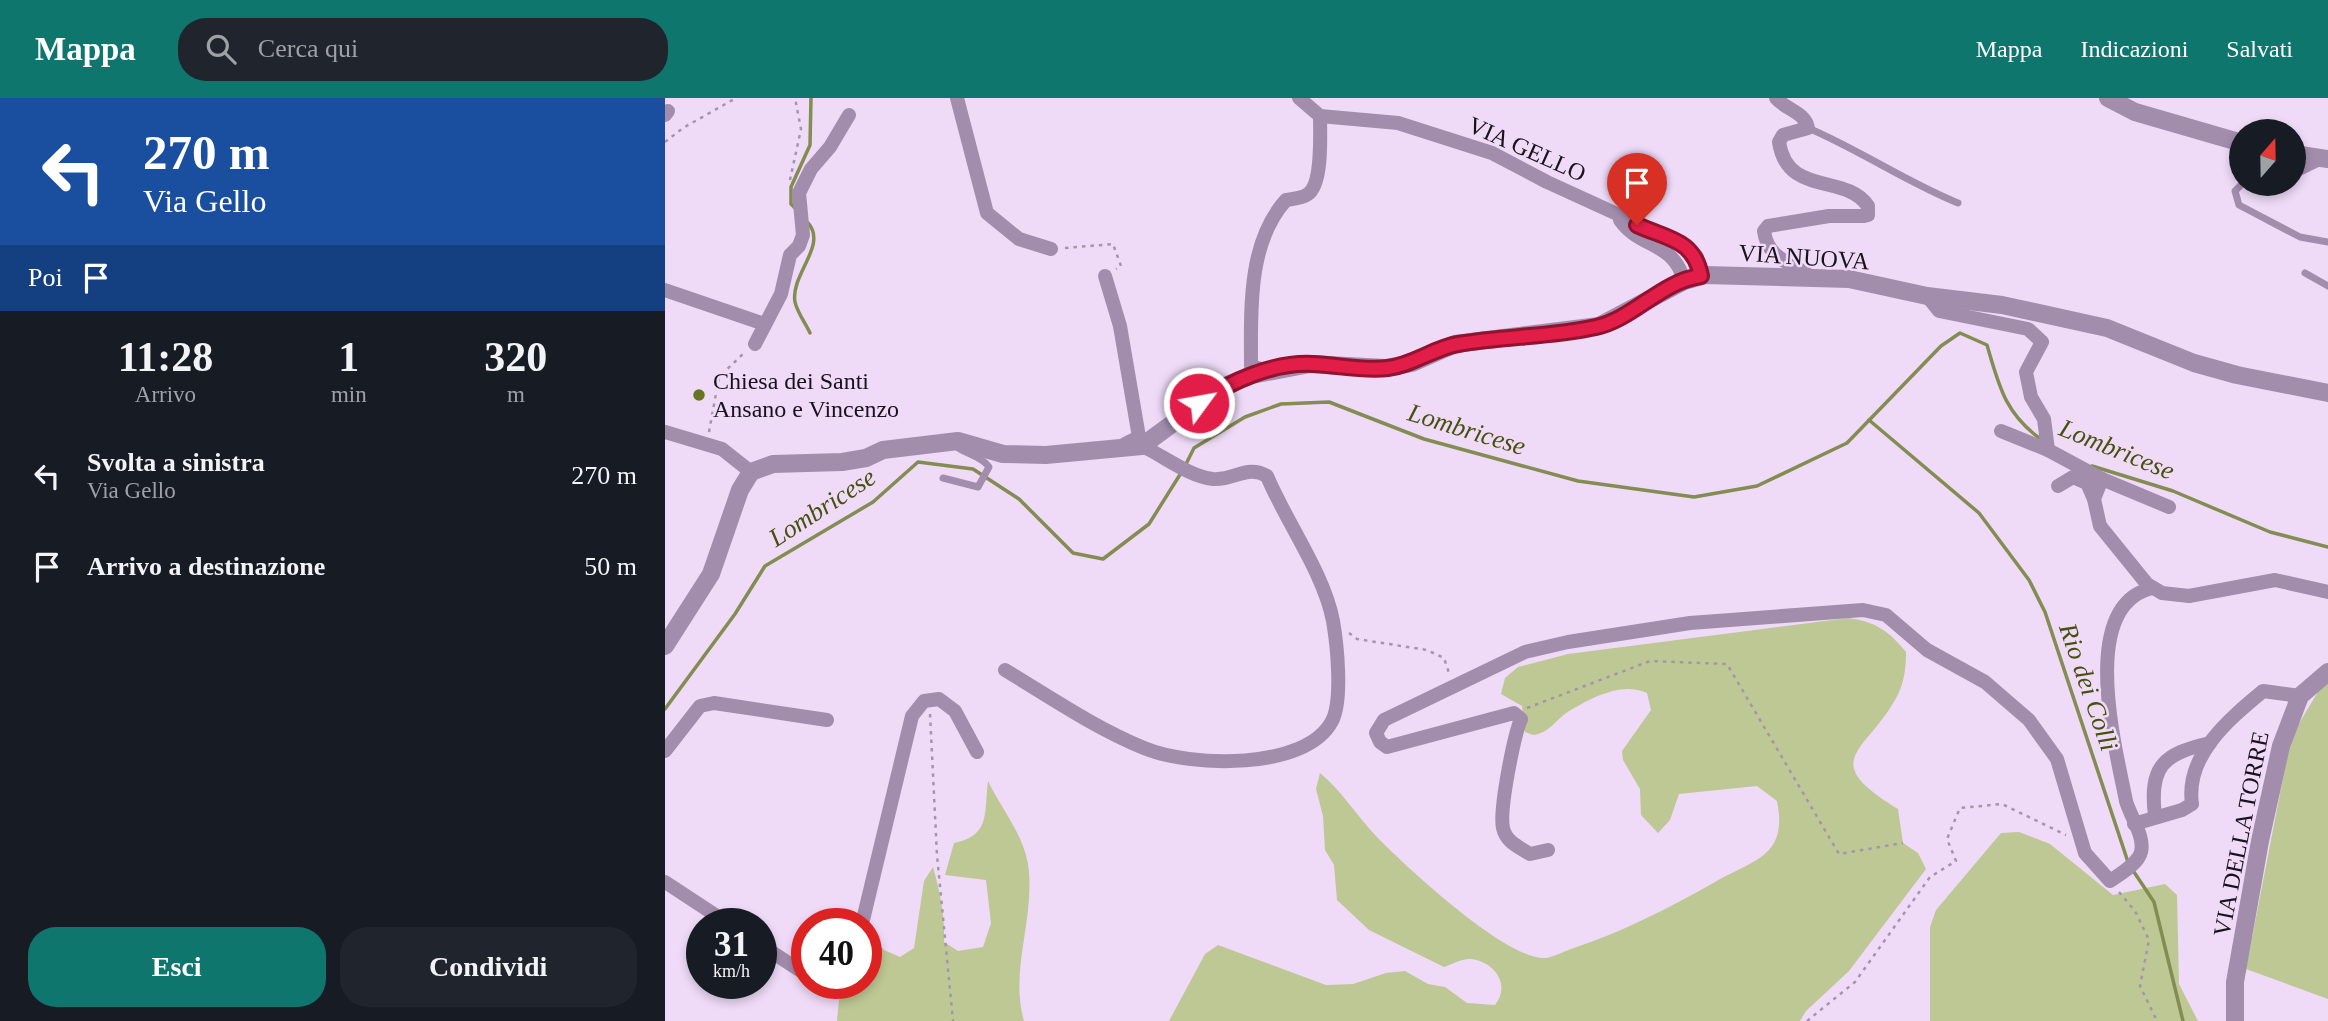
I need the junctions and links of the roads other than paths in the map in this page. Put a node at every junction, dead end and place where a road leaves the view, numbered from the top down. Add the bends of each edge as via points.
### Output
1 (957, 98) edge
2 (1299, 98) edge
3 (1776, 98) edge
4 (2108, 98) edge
5 (849, 115) dead end
6 (1320, 116) junction
7 (1808, 128) junction
8 (2229, 139) edge
9 (2307, 156) edge
10 (2327, 159) edge
11 (2307, 171) edge
12 (2236, 196) edge
13 (1958, 203) dead end
14 (2328, 242) edge
15 (1051, 249) road end
16 (2305, 273) dead end
17 (1105, 276) road end
18 (1693, 278) junction
19 (1813, 278) junction
20 (2328, 286) edge
21 (665, 290) edge
22 (1927, 296) junction
23 (764, 324) junction
24 (755, 344) road end
25 (1267, 371) junction
26 (2328, 393) edge
27 (2001, 431) dead end
28 (665, 432) edge
29 (950, 442) junction
30 (1142, 446) junction
31 (1119, 447) junction
32 (2048, 450) junction
33 (751, 472) junction
34 (943, 478) dead end
35 (2102, 479) junction
36 (2058, 486) dead end
37 (2094, 499) junction
38 (2169, 507) dead end
39 (2153, 589) junction
40 (2328, 592) edge
41 (666, 643) edge
42 (1005, 670) dead end
43 (2328, 672) edge
44 (2300, 696) junction
45 (827, 720) dead end
46 (2210, 743) junction
47 (665, 751) edge
48 (977, 752) dead end
49 (2155, 816) junction
50 (2134, 824) junction
51 (1548, 850) dead end
52 (665, 882) edge
53 (705, 908) edge
54 (866, 908) edge
55 (2235, 1021) edge

1 - 15 street via 987,213 1019,239
2 - 6 street
3 - 7 street via 1803,116
4 - 8 street via 2135,112
5 - 23 street via 799,193 799,246 790,255 781,294
6 - 18 street, VIA GELLO via 1415,127 1492,153 1617,215 1633,236 1658,246
6 - 25 street via 1314,188 1308,195 1286,200 1259,246 1251,366
7 - 13 lane
7 - 19 street via 1783,135 1780,142 1786,164 1808,179 1866,202 1868,210 1864,216 1829,216 1768,226 1766,245 1775,257
9 - 10 street
10 - 11 lane
12 - 14 lane via 2239,205 2300,237
16 - 20 lane
17 - 31 street via 1120,326 1139,437
18 - 19 street, VIA NUOVA
18 - 25 street, VIA NUOVA via 1599,326 1455,344 1385,369 1310,364
19 - 22 street, VIA NUOVA via 1849,279
21 - 23 street
22 - 26 street, VIA NUOVA via 2002,305 2107,328 2195,363
22 - 32 street via 1939,311 2028,329 2042,342 2026,372 2031,397 2044,419
23 - 24 street
25 - 30 street, VIA NUOVA via 1222,387
27 - 32 street
28 - 33 street via 722,449
29 - 31 street via 1003,454 1046,455
29 - 33 street via 883,450 842,462 773,464
29 - 34 lane via 985,461 988,469 978,488
30 - 31 street
30 - 42 street via 1216,479 1250,470 1267,476 1333,620 1338,702 1333,719 1310,741 1267,759 1195,758 1146,750
32 - 35 street
33 - 41 street via 740,490 711,574
35 - 37 street
35 - 38 street
36 - 37 street via 2073,477 2087,483
37 - 39 street via 2104,533
39 - 40 street via 2189,596 2275,580
39 - 50 street via 2139,591 2127,601 2109,639 2106,672
43 - 44 street, VIA DELLA TORRE
44 - 46 street via 2263,691
44 - 55 street, VIA DELLA TORRE via 2281,746 2260,841 2235,982
45 - 47 street via 714,703 700,706
46 - 49 street via 2189,784 2192,804
46 - 49 street via 2172,755 2158,769
48 - 54 street via 955,711 939,699 924,701 912,716
49 - 50 street
50 - 51 street via 2141,852 2110,881 2085,853 2057,759 2029,720 1985,682 1927,650 1886,615 1845,609 1690,622 1525,652 1384,720 1376,733 1387,747 1514,713 1521,719 1503,828 1512,843 1530,854
52 - 53 street

